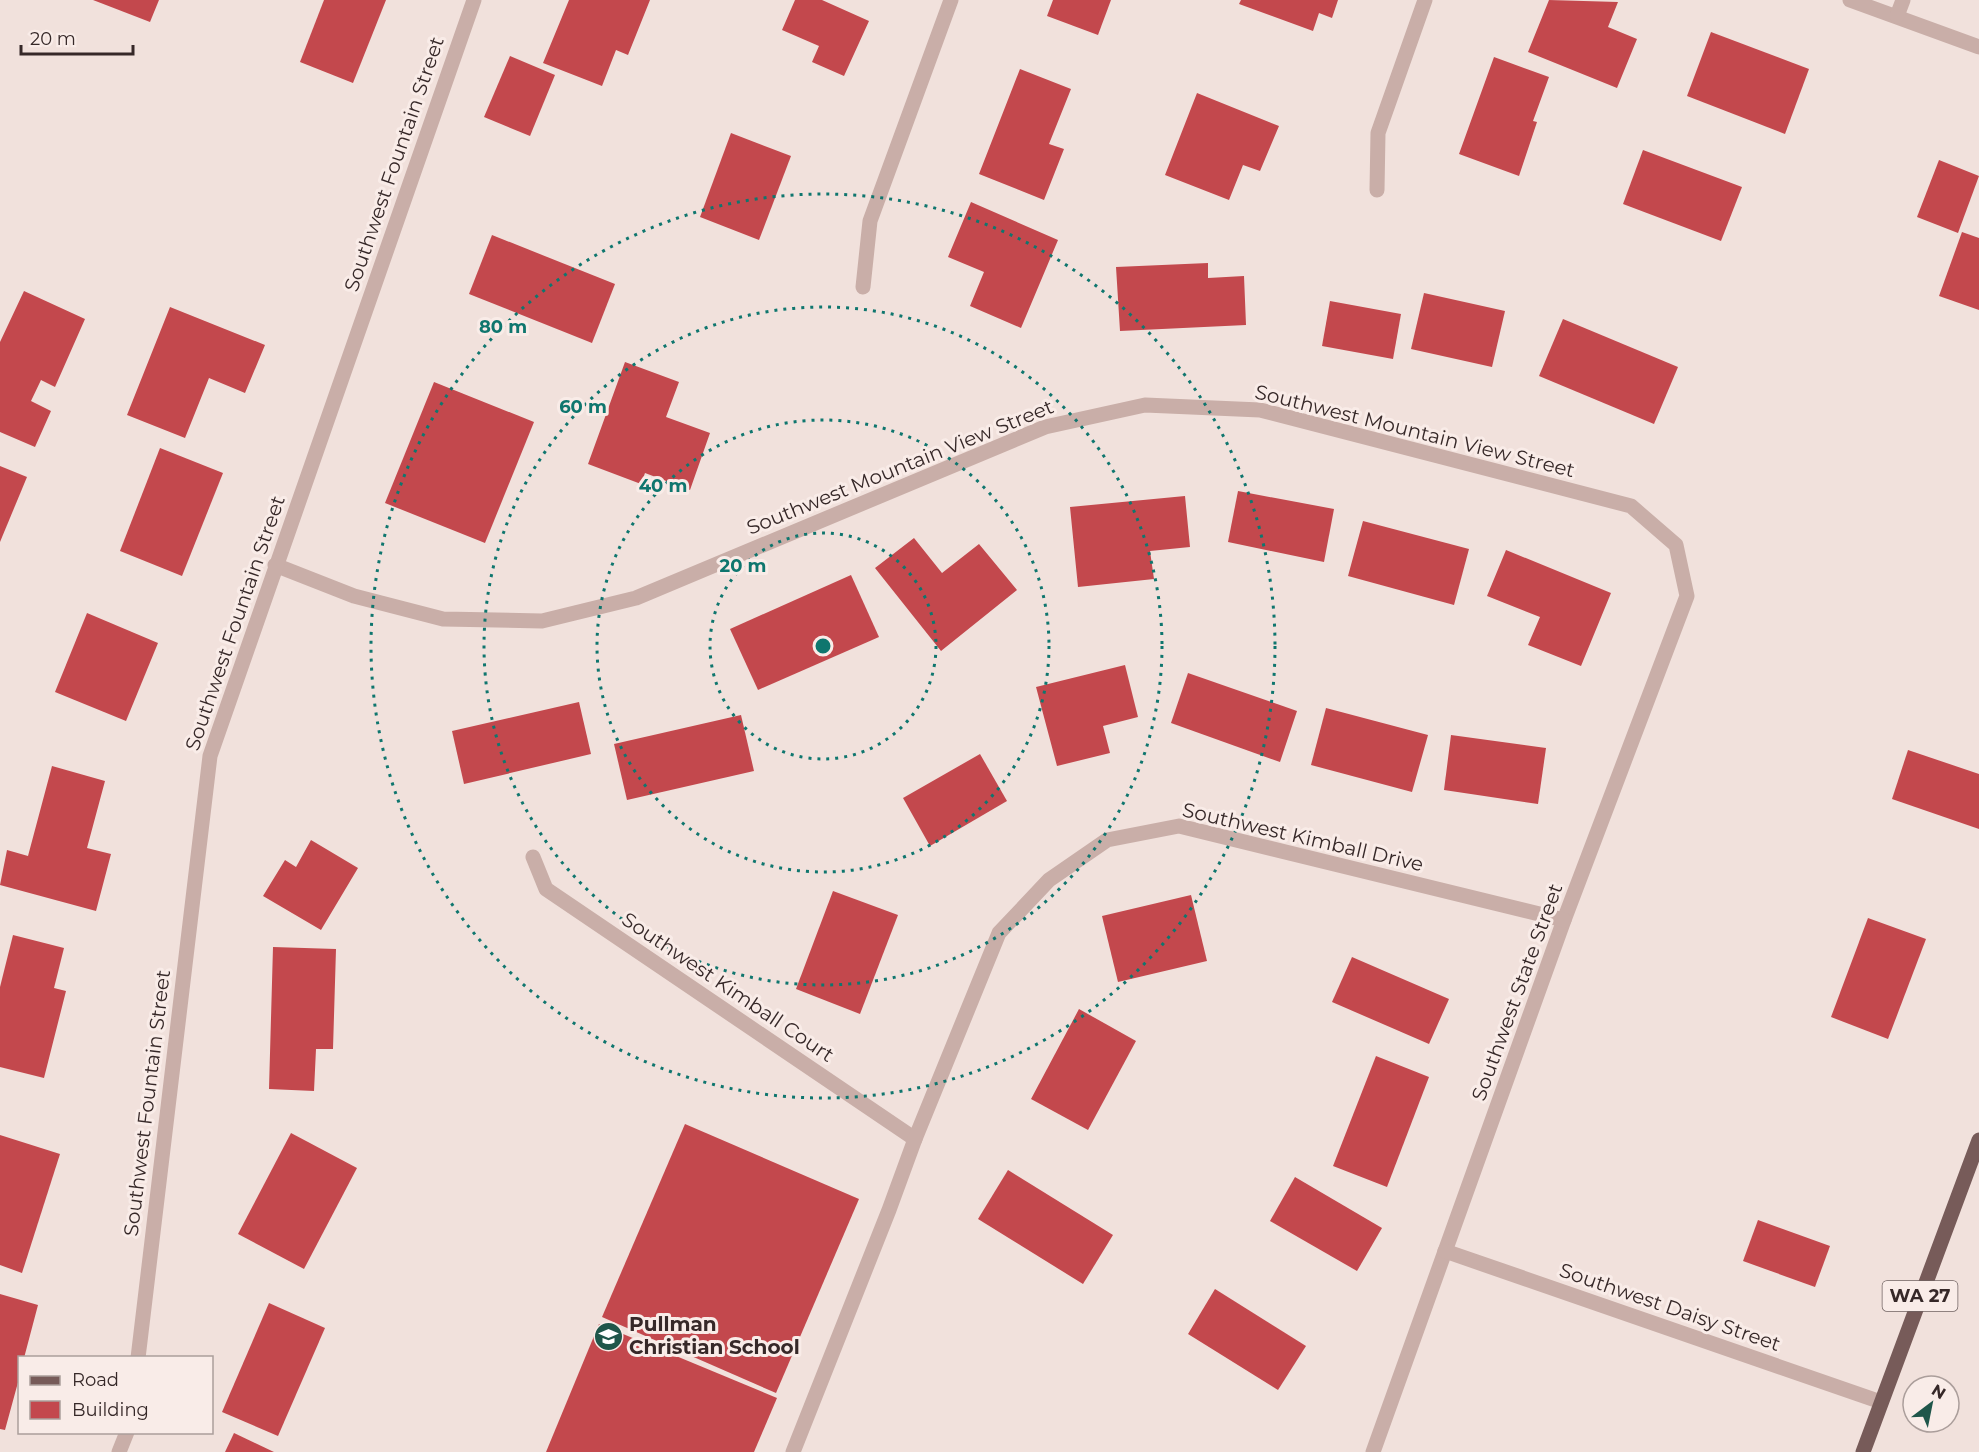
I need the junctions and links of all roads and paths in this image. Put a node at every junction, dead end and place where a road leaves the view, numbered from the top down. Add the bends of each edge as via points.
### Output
1 (474, 0) edge
2 (951, 0) edge
3 (1425, 0) edge
4 (1850, 0) edge
5 (1903, 0) edge
6 (1897, 16) junction
7 (1979, 47) edge
8 (1377, 190) dead end
9 (863, 287) dead end
10 (1676, 545) joint
11 (275, 565) junction
12 (533, 857) dead end
13 (1564, 920) junction
14 (915, 1139) junction
15 (1979, 1140) edge
16 (1445, 1251) junction
17 (138, 1356) edge
18 (1881, 1402) junction
19 (126, 1434) edge
20 (119, 1452) edge
21 (793, 1452) edge
22 (1373, 1452) edge
23 (1863, 1452) edge

1 - 11 street, Southwest Fountain Street
2 - 9 street via 870,221
3 - 8 street via 1378,133
4 - 6 street
5 - 6 street
6 - 7 street
10 - 11 street, Southwest Mountain View Street via 1631,506 1260,410 1145,405 1046,427 636,598 542,621 443,619 354,596
10 - 13 street, Southwest State Street via 1686,596
11 - 17 street, Southwest Fountain Street via 210,756
12 - 14 street, Southwest Kimball Court via 546,889
13 - 14 street, Southwest Kimball Drive via 1179,826 1107,840 1049,880 999,933
13 - 16 street, Southwest State Street
14 - 21 street, Southwest Kimball Drive
15 - 18 main road, WA 27
16 - 18 street, Southwest Daisy Street
16 - 22 street, Southwest State Street
18 - 23 main road, WA 27
19 - 20 street

